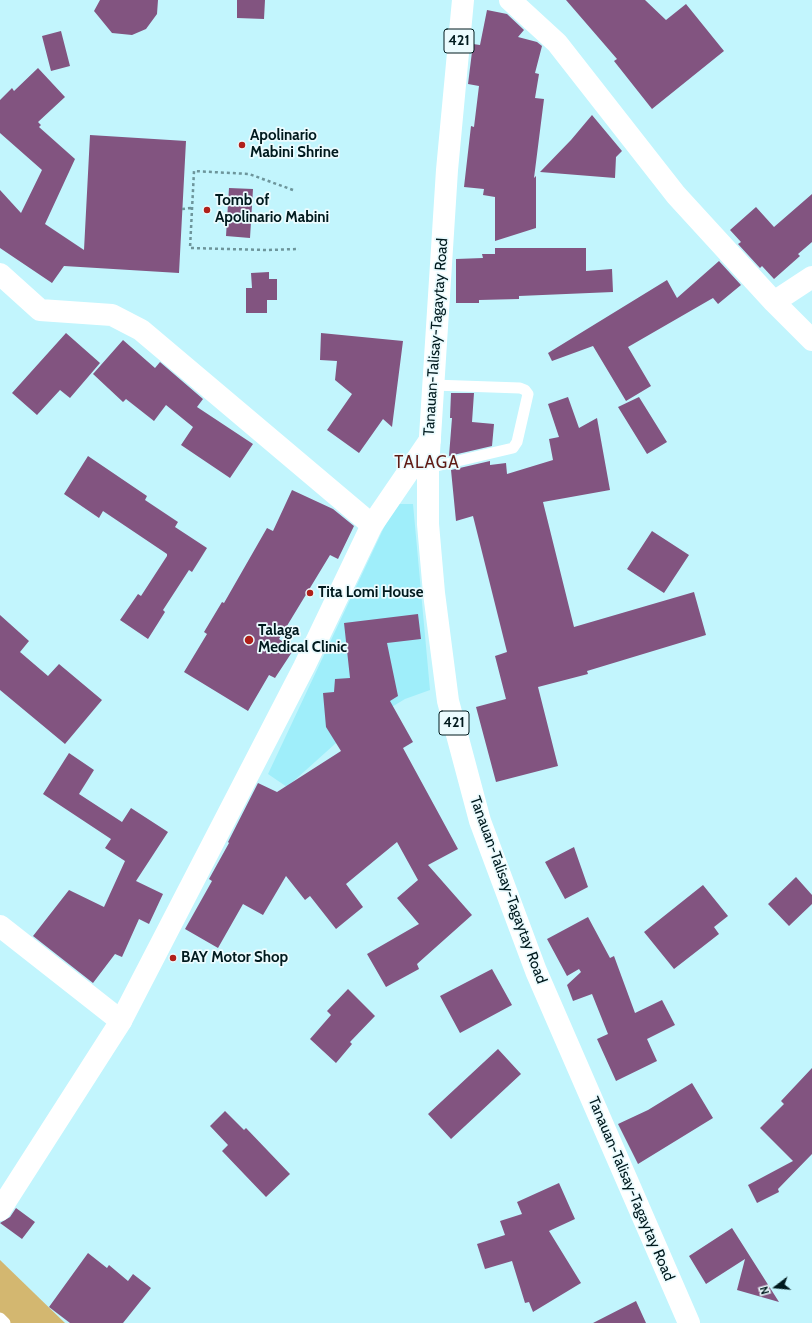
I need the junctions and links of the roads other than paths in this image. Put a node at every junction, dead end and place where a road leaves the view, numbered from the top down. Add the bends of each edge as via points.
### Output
1 (463, 0) edge
2 (510, 0) edge
3 (0, 274) edge
4 (812, 277) edge
5 (774, 302) junction
6 (812, 340) edge
7 (433, 385) junction
8 (430, 440) junction
9 (428, 468) junction
10 (372, 525) junction
11 (0, 926) edge
12 (121, 1021) junction
13 (0, 1210) edge
14 (0, 1318) edge
15 (5, 1323) edge
16 (689, 1323) edge

1 - 7 street, Tanauan-Talisay-Tagaytay Road / 421 via 447,170
2 - 5 street via 557,43 676,195
3 - 10 street via 40,310 112,314 141,330
4 - 5 street
5 - 6 street
7 - 8 street, Tanauan-Talisay-Tagaytay Road / 421
7 - 9 lane via 520,388 528,394 517,442 513,448
8 - 9 street, Tanauan-Talisay-Tagaytay Road / 421
8 - 10 street
9 - 16 street, Tanauan-Talisay-Tagaytay Road / 421 via 428,524 448,701 480,821 536,971
10 - 12 street via 304,667
11 - 12 street
12 - 13 street
14 - 15 lane

